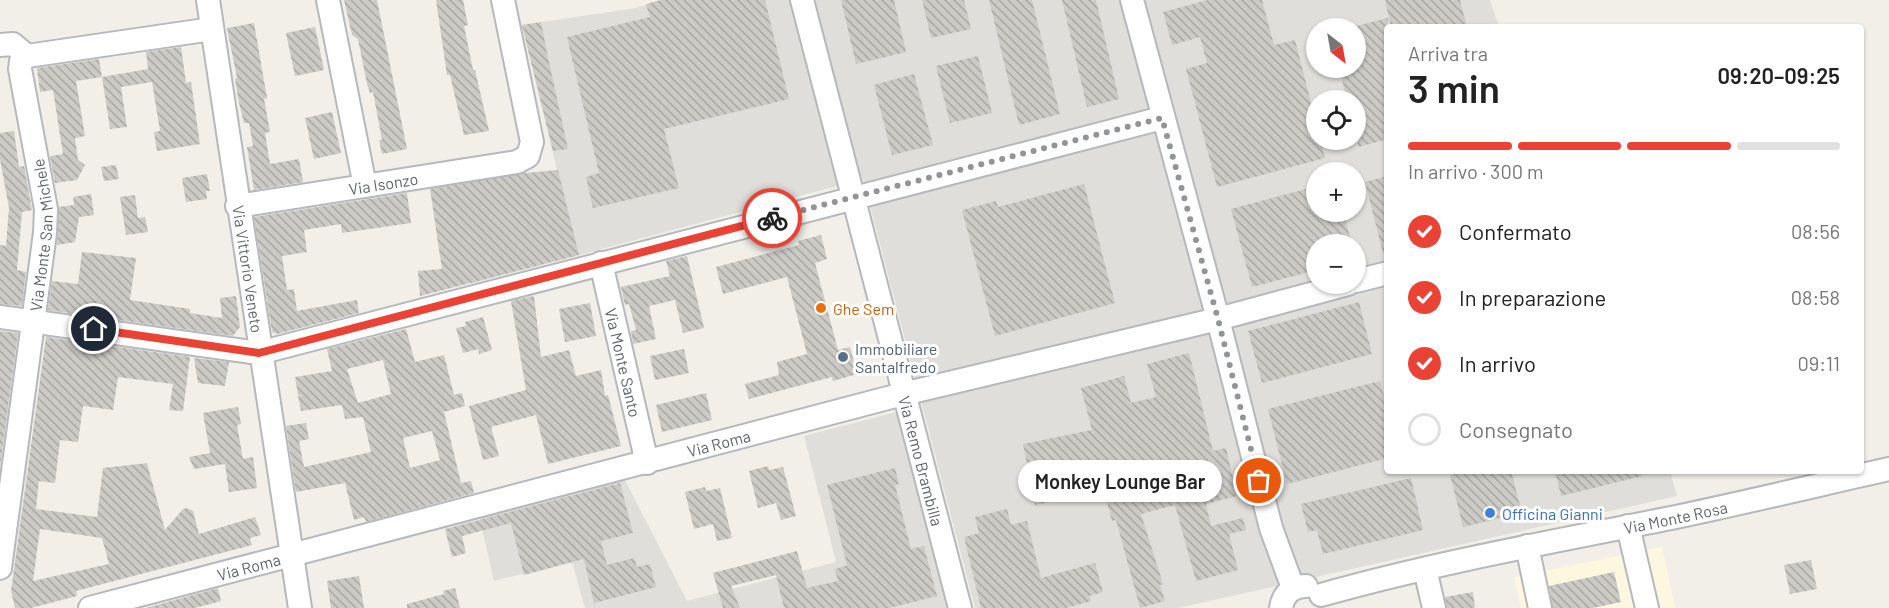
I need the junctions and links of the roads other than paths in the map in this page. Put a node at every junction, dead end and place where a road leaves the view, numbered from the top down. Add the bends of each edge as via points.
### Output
1 (208, 0) edge
2 (328, 0) edge
3 (503, 0) edge
4 (802, 0) edge
5 (1132, 0) edge
6 (212, 29) junction
7 (0, 45) edge
8 (27, 56) junction
9 (1162, 118) junction
10 (366, 186) junction
11 (853, 198) junction
12 (237, 206) junction
13 (601, 263) junction
14 (1384, 274) edge
15 (1366, 278) edge
16 (1311, 294) edge
17 (0, 317) edge
18 (1218, 319) junction
19 (33, 321) junction
20 (259, 353) junction
21 (903, 394) junction
22 (647, 463) junction
23 (1889, 469) edge
24 (1628, 526) junction
25 (1527, 546) junction
26 (293, 556) junction
27 (0, 567) edge
28 (1425, 569) junction
29 (1280, 602) edge
30 (1323, 602) edge
31 (90, 608) edge
32 (300, 608) edge
33 (960, 608) edge
34 (1434, 608) edge
35 (1540, 608) edge
36 (1647, 608) edge

1 - 6 street, Via Vittorio Veneto
2 - 10 street
3 - 10 street, Via Isonzo via 532,142 528,156 518,162
4 - 11 street, Via Remo Brambilla
5 - 9 street
6 - 8 street
6 - 12 street, Via Vittorio Veneto
7 - 8 street via 13,44
8 - 19 street, Via Monte San Michele via 20,69 46,209
9 - 11 street
9 - 18 street
10 - 12 street, Via Isonzo
11 - 13 street
11 - 21 street, Via Remo Brambilla
12 - 20 street, Via Vittorio Veneto
13 - 20 street
13 - 22 street, Via Monte Santo
14 - 15 street
16 - 18 street, Via Roma
17 - 19 street
18 - 21 street, Via Roma
18 - 29 street via 1271,528
19 - 20 street
19 - 27 street, Via Monte San Michele
20 - 26 street, Via Vittorio Veneto
21 - 22 street, Via Roma
21 - 33 street, Via Remo Brambilla
22 - 26 street, Via Roma
23 - 24 street, Via Monte Rosa
24 - 25 street, Via Monte Rosa
24 - 36 street
25 - 28 street, Via Monte Rosa
25 - 35 street
26 - 31 street, Via Roma
26 - 32 street, Via Vittorio Veneto
28 - 30 street, Via Monte Rosa
28 - 34 street
29 - 30 street, Via Monte Rosa via 1308,586

